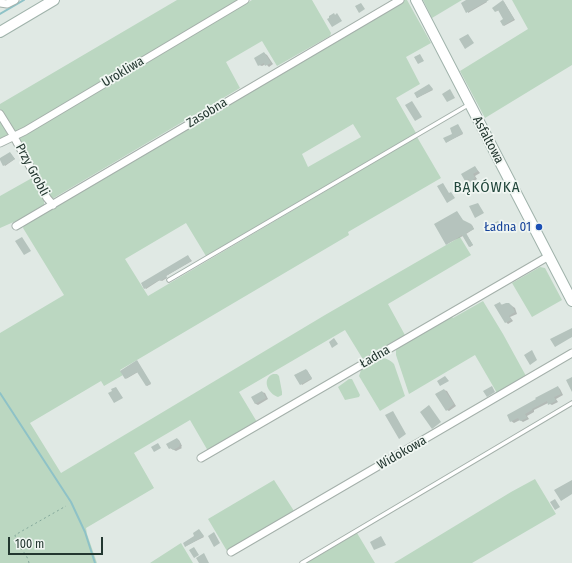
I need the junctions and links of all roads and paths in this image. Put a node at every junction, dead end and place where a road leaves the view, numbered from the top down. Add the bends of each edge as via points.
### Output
1 (15, 0) edge
2 (54, 0) edge
3 (246, 0) edge
4 (400, 0) edge
5 (416, 0) edge
6 (0, 3) edge
7 (0, 32) edge
8 (469, 104) junction
9 (0, 114) edge
10 (13, 135) junction
11 (0, 143) edge
12 (53, 205) junction
13 (16, 226) dead end
14 (549, 256) junction
15 (169, 280) dead end
16 (572, 301) edge
17 (572, 353) edge
18 (572, 403) edge
19 (201, 458) dead end
20 (66, 506) dead end
21 (231, 552) dead end
22 (29, 563) edge
23 (302, 563) edge

1 - 6 street via 7,4
2 - 7 street
3 - 10 street, Urokliwa via 25,131
4 - 12 street, Zasobna
5 - 8 street, Asfaltowa
8 - 14 street, Asfaltowa
8 - 15 lane
9 - 10 street, Przy Grobli
10 - 11 street, Urokliwa
10 - 12 street, Przy Grobli
12 - 13 street, Zasobna
14 - 16 street, Asfaltowa
14 - 19 street, Ładna
17 - 21 street, Widokowa
18 - 23 lane
20 - 22 path via 15,535 16,543 28,556

